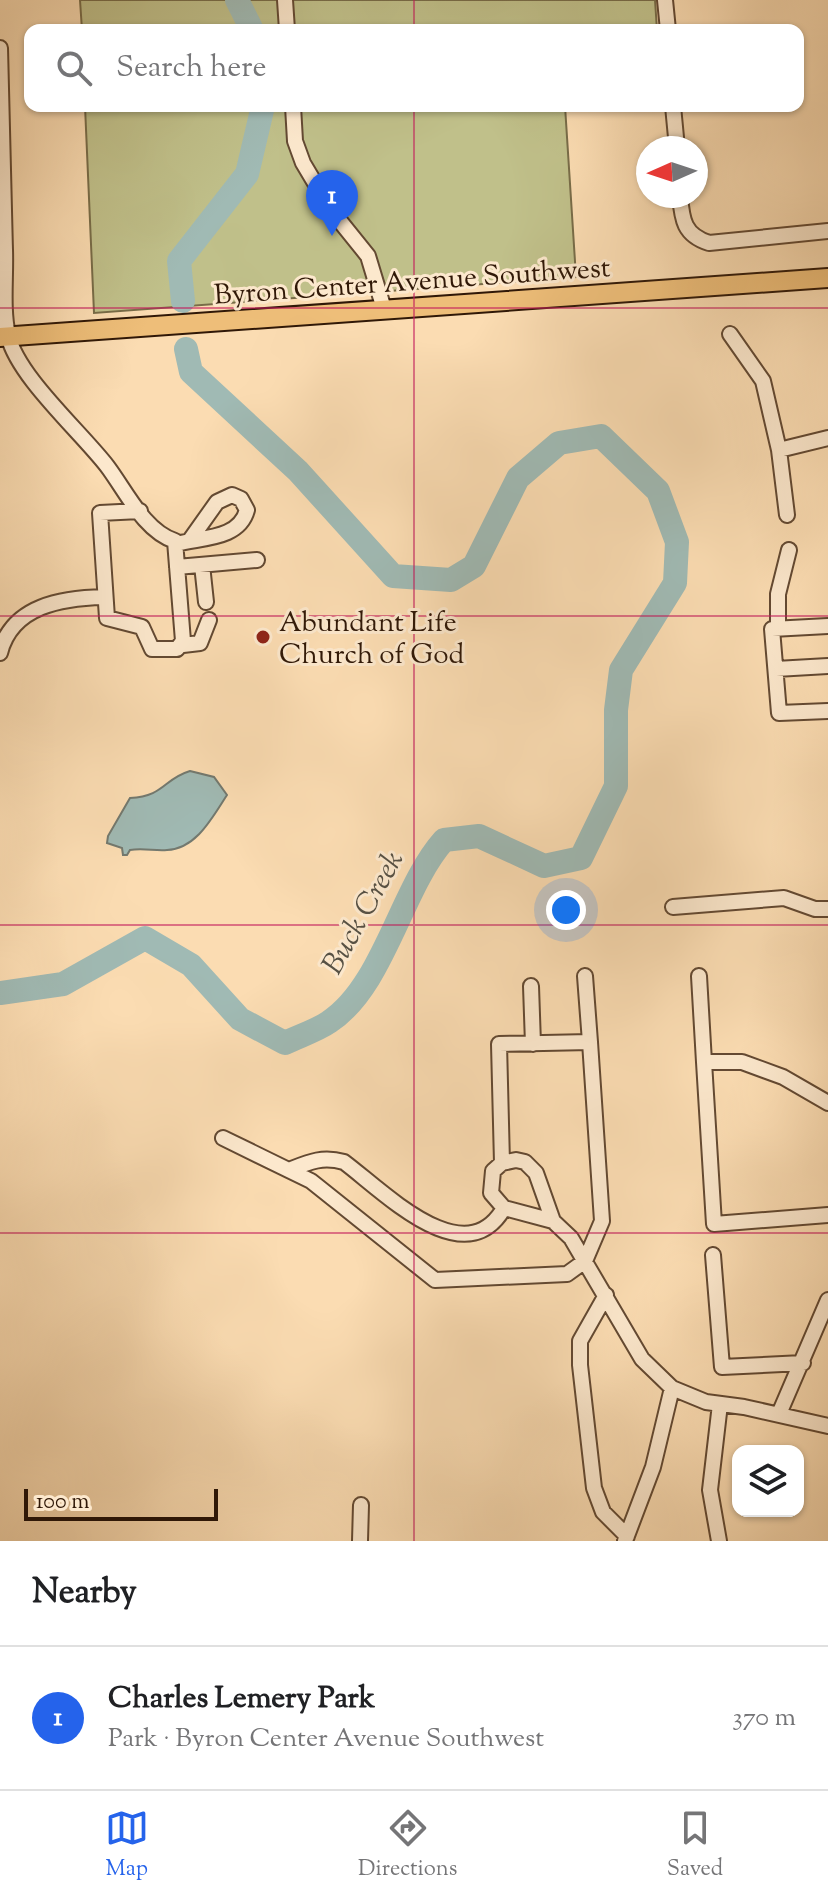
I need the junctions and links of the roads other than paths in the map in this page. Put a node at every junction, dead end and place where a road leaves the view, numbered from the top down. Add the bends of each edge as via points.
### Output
1 (285, 0) edge
2 (665, 0) edge
3 (287, 24) edge
4 (667, 24) edge
5 (0, 48) edge
6 (293, 112) edge
7 (674, 112) edge
8 (676, 136) edge
9 (682, 208) edge
10 (828, 231) edge
11 (828, 278) edge
12 (384, 309) junction
13 (730, 334) dead end
14 (4, 337) edge
15 (828, 438) edge
16 (779, 450) junction
17 (140, 511) junction
18 (787, 515) dead end
19 (789, 550) dead end
20 (257, 560) dead end
21 (202, 565) junction
22 (177, 567) junction
23 (104, 597) junction
24 (206, 602) dead end
25 (209, 620) dead end
26 (828, 626) edge
27 (778, 629) junction
28 (183, 645) junction
29 (0, 653) edge
30 (828, 666) edge
31 (776, 669) junction
32 (828, 711) edge
33 (673, 907) dead end
34 (828, 909) edge
35 (585, 976) dead end
36 (699, 976) dead end
37 (531, 986) dead end
38 (590, 1042) junction
39 (533, 1044) junction
40 (704, 1062) junction
41 (828, 1103) edge
42 (223, 1138) dead end
43 (502, 1163) junction
44 (289, 1170) junction
45 (504, 1208) junction
46 (828, 1215) edge
47 (553, 1221) junction
48 (713, 1255) dead end
49 (585, 1261) junction
50 (606, 1295) junction
51 (828, 1300) edge
52 (821, 1340) edge
53 (803, 1363) junction
54 (672, 1388) junction
55 (720, 1404) junction
56 (779, 1414) junction
57 (828, 1426) edge
58 (361, 1505) dead end
59 (626, 1538) edge
60 (360, 1541) edge
61 (719, 1541) edge

1 - 3 street
2 - 4 street
5 - 14 street
6 - 12 street via 303,163 368,256
7 - 8 street
9 - 10 street via 685,228 709,243
11 - 12 main road, Byron Center Avenue Southwest
12 - 14 main road, Byron Center Avenue Southwest
13 - 16 street via 763,381
14 - 17 street via 30,379 85,438
15 - 16 street
16 - 18 street
17 - 22 street via 162,536 183,542
17 - 23 street via 100,513
19 - 27 street via 778,594
20 - 21 street
21 - 22 street
21 - 24 street
22 - 28 street
23 - 28 street via 107,618 142,627 152,649
23 - 29 street via 40,606 22,617
25 - 28 street via 200,643
26 - 27 street
27 - 31 street via 772,629
30 - 31 street
31 - 32 street via 779,713
33 - 34 street via 784,898
35 - 38 street
36 - 40 street
37 - 39 street
38 - 39 street
38 - 49 street via 602,1221
39 - 43 street via 499,1044
40 - 41 street via 742,1062 783,1077
40 - 46 street via 714,1224
42 - 44 street
43 - 45 street via 490,1183 491,1193
43 - 47 street via 525,1162 536,1173
44 - 45 street via 328,1157 344,1162 424,1222 463,1235 482,1232
44 - 49 street via 311,1181 435,1280 567,1274
45 - 47 street
47 - 49 street
48 - 53 street via 722,1367
49 - 50 street
50 - 54 street via 642,1359
50 - 59 street via 580,1341 580,1365 594,1488 603,1512
51 - 52 street
52 - 53 street
53 - 56 street
54 - 55 street
54 - 59 street via 653,1467
55 - 56 street
55 - 61 street via 710,1490
56 - 57 street
58 - 60 street

